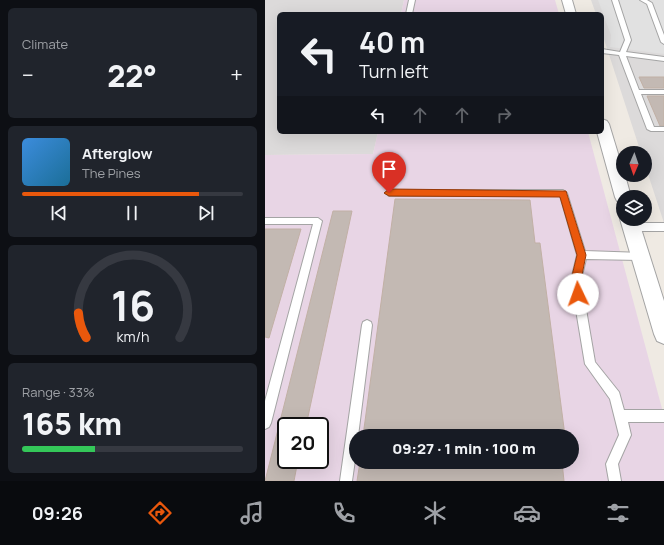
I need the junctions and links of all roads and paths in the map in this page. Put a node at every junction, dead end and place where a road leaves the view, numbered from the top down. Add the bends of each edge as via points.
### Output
1 (412, 0) edge
2 (567, 0) edge
3 (615, 0) edge
4 (643, 0) edge
5 (409, 12) edge
6 (570, 12) edge
7 (664, 42) edge
8 (604, 51) edge
9 (622, 54) junction
10 (664, 59) edge
11 (638, 92) junction
12 (664, 92) edge
13 (664, 128) edge
14 (604, 131) edge
15 (621, 190) edge
16 (389, 193) dead end
17 (265, 221) edge
18 (631, 226) edge
19 (652, 226) edge
20 (664, 227) edge
21 (582, 255) junction
22 (640, 256) junction
23 (367, 325) dead end
24 (664, 334) edge
25 (619, 416) junction
26 (664, 416) edge
27 (265, 423) edge
28 (346, 481) edge
29 (615, 481) edge

1 - 5 lane
2 - 6 street
3 - 9 lane via 628,40
4 - 7 lane via 649,3
8 - 9 lane
9 - 10 lane
9 - 11 lane
11 - 12 lane
11 - 13 lane via 651,128
14 - 15 street
16 - 21 lane via 563,193
17 - 27 lane via 318,220
18 - 22 street
19 - 20 lane
21 - 22 lane
21 - 25 lane via 576,280 590,364 615,396
22 - 24 street
23 - 28 lane
25 - 26 lane
25 - 29 lane via 625,435 612,464

